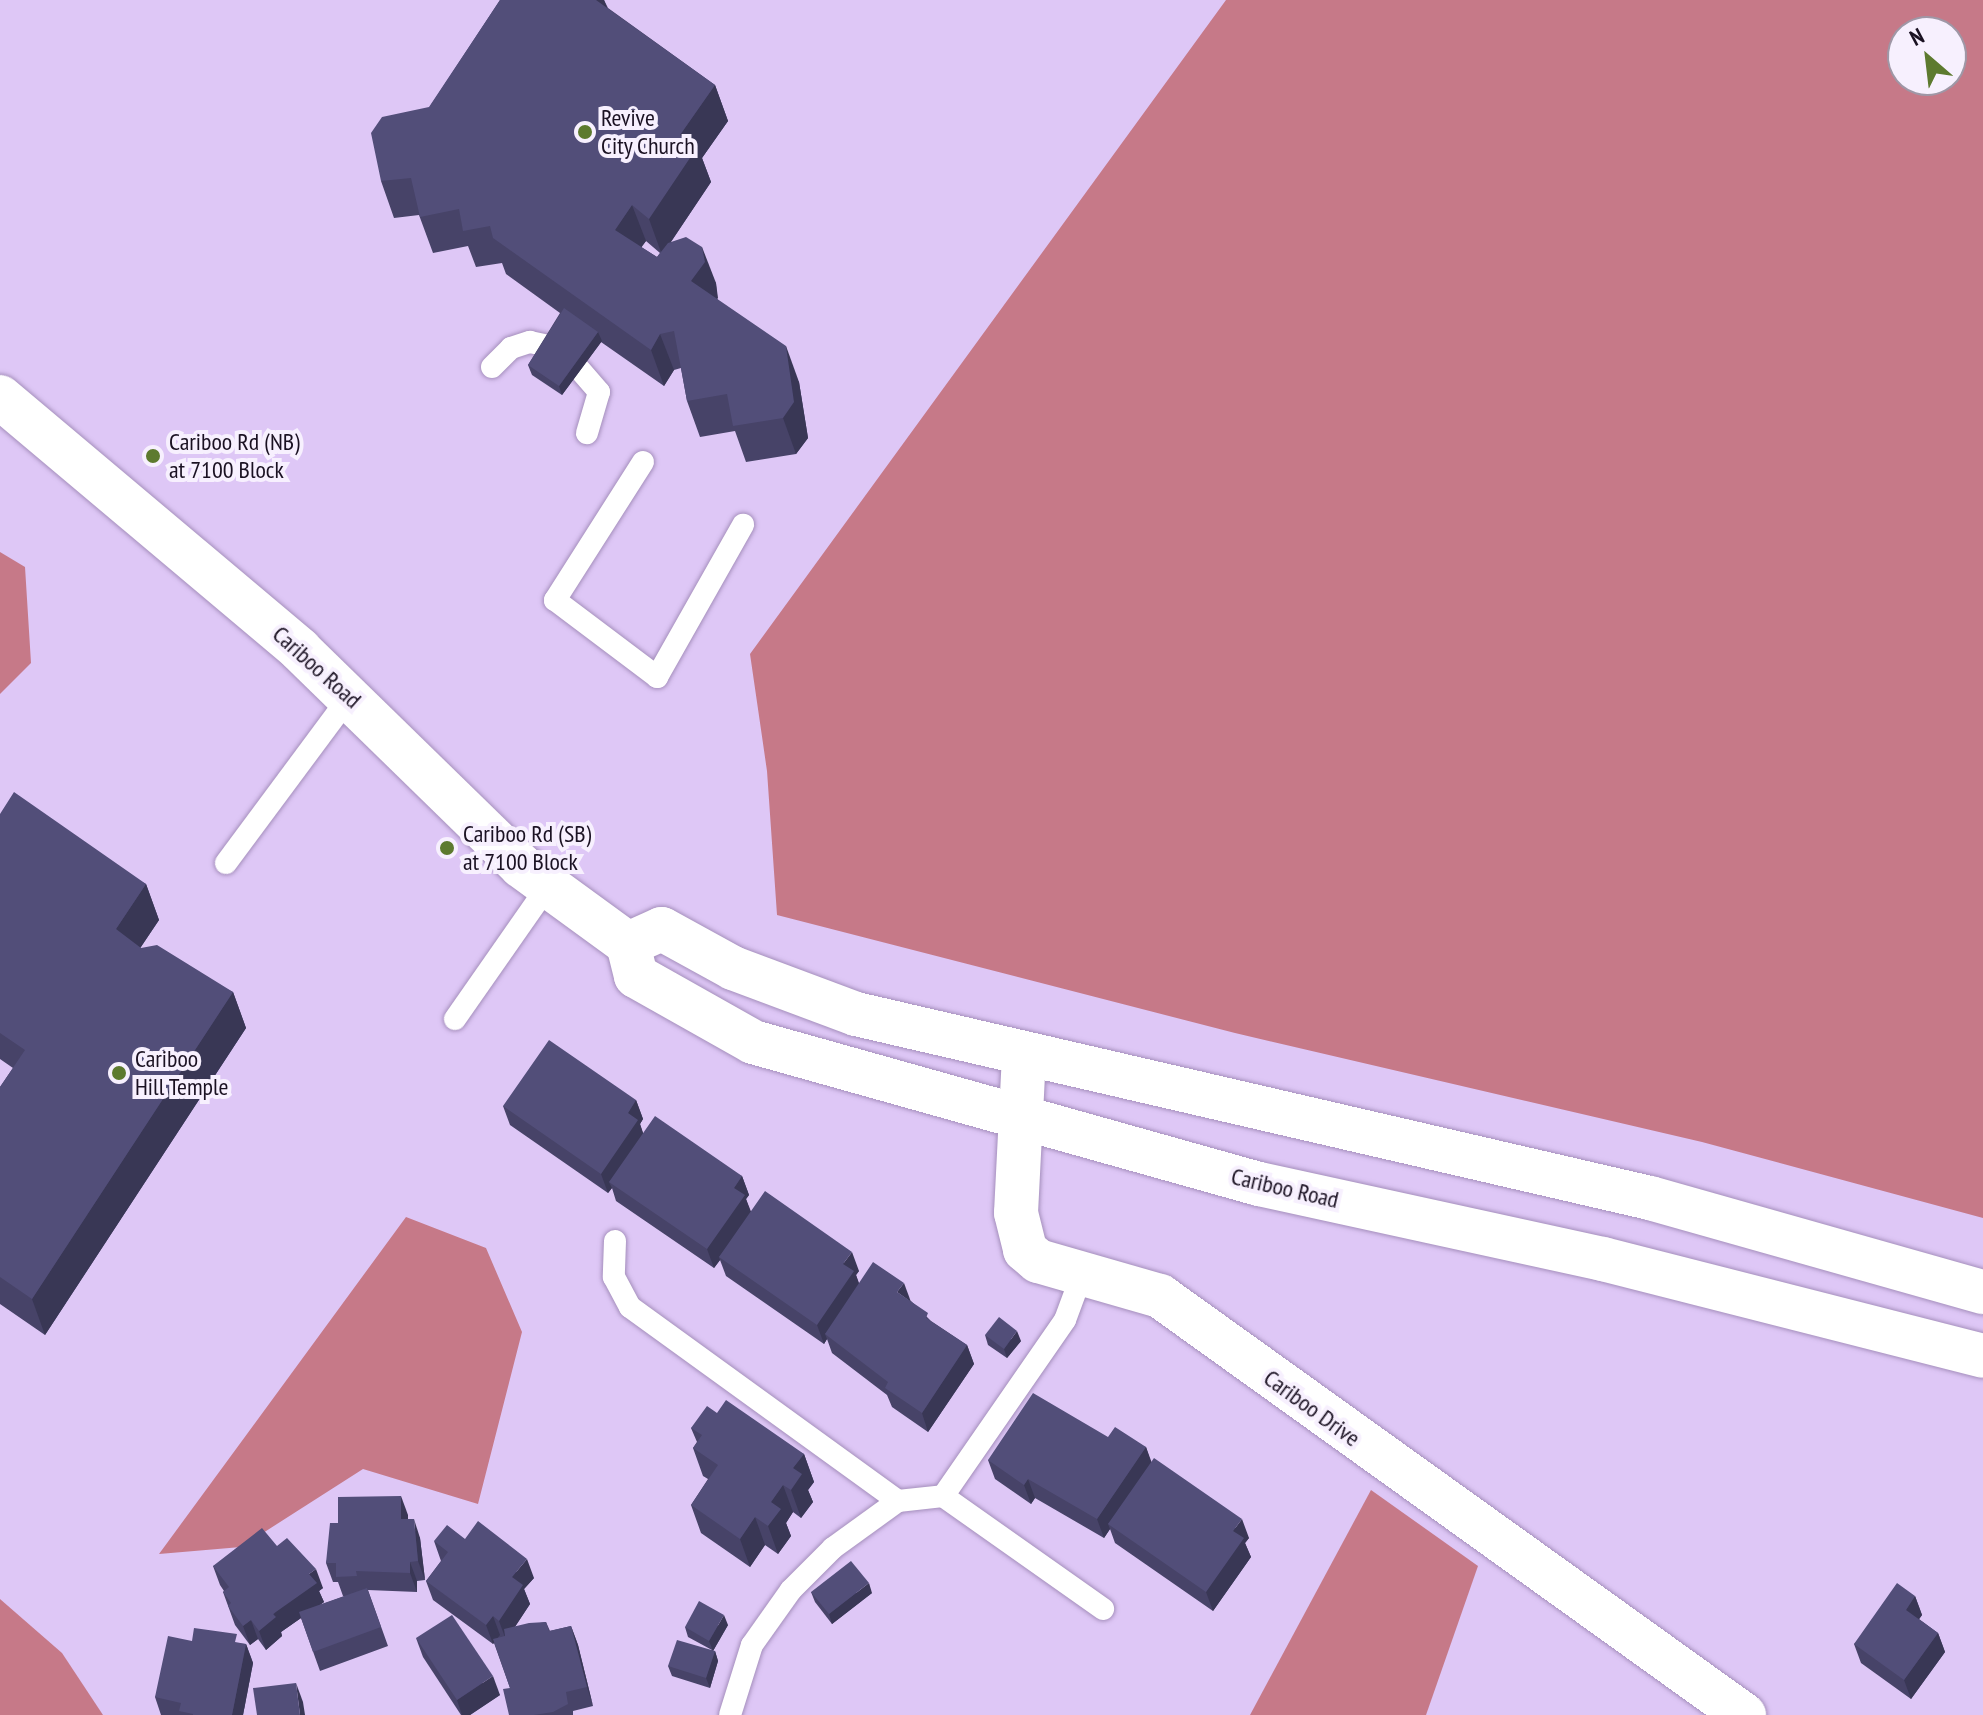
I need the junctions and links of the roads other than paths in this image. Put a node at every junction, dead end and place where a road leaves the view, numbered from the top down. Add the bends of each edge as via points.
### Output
1 (549, 346) edge
2 (492, 367) dead end
3 (580, 370) edge
4 (0, 397) edge
5 (587, 433) dead end
6 (643, 462) dead end
7 (743, 525) dead end
8 (350, 696) junction
9 (226, 863) dead end
10 (547, 887) junction
11 (628, 944) junction
12 (455, 1019) dead end
13 (1024, 1055) junction
14 (1019, 1120) junction
15 (615, 1241) dead end
16 (1082, 1274) junction
17 (1983, 1292) edge
18 (1983, 1356) edge
19 (943, 1496) junction
20 (898, 1501) junction
21 (1103, 1609) dead end
22 (730, 1715) edge
23 (1744, 1715) edge

1 - 2 lane via 530,342 511,348
3 - 5 lane via 599,392
4 - 8 street, Cariboo Road via 90,467
6 - 7 lane via 555,600 657,677
8 - 9 lane
8 - 10 street, Cariboo Road
10 - 11 street, Cariboo Road
10 - 12 lane
11 - 13 street via 662,929 733,968 856,1014
11 - 14 street, Cariboo Road via 636,976 753,1042
13 - 14 street, Cariboo Drive
13 - 17 street via 1650,1198
14 - 16 street, Cariboo Drive via 1019,1235 1038,1261
14 - 18 street, Cariboo Road via 1259,1184 1603,1259
15 - 20 lane via 614,1277 630,1307
16 - 19 lane via 1065,1320
16 - 23 street, Cariboo Drive via 1160,1296
19 - 20 lane
19 - 21 lane
20 - 22 lane via 833,1548 791,1590 752,1645

